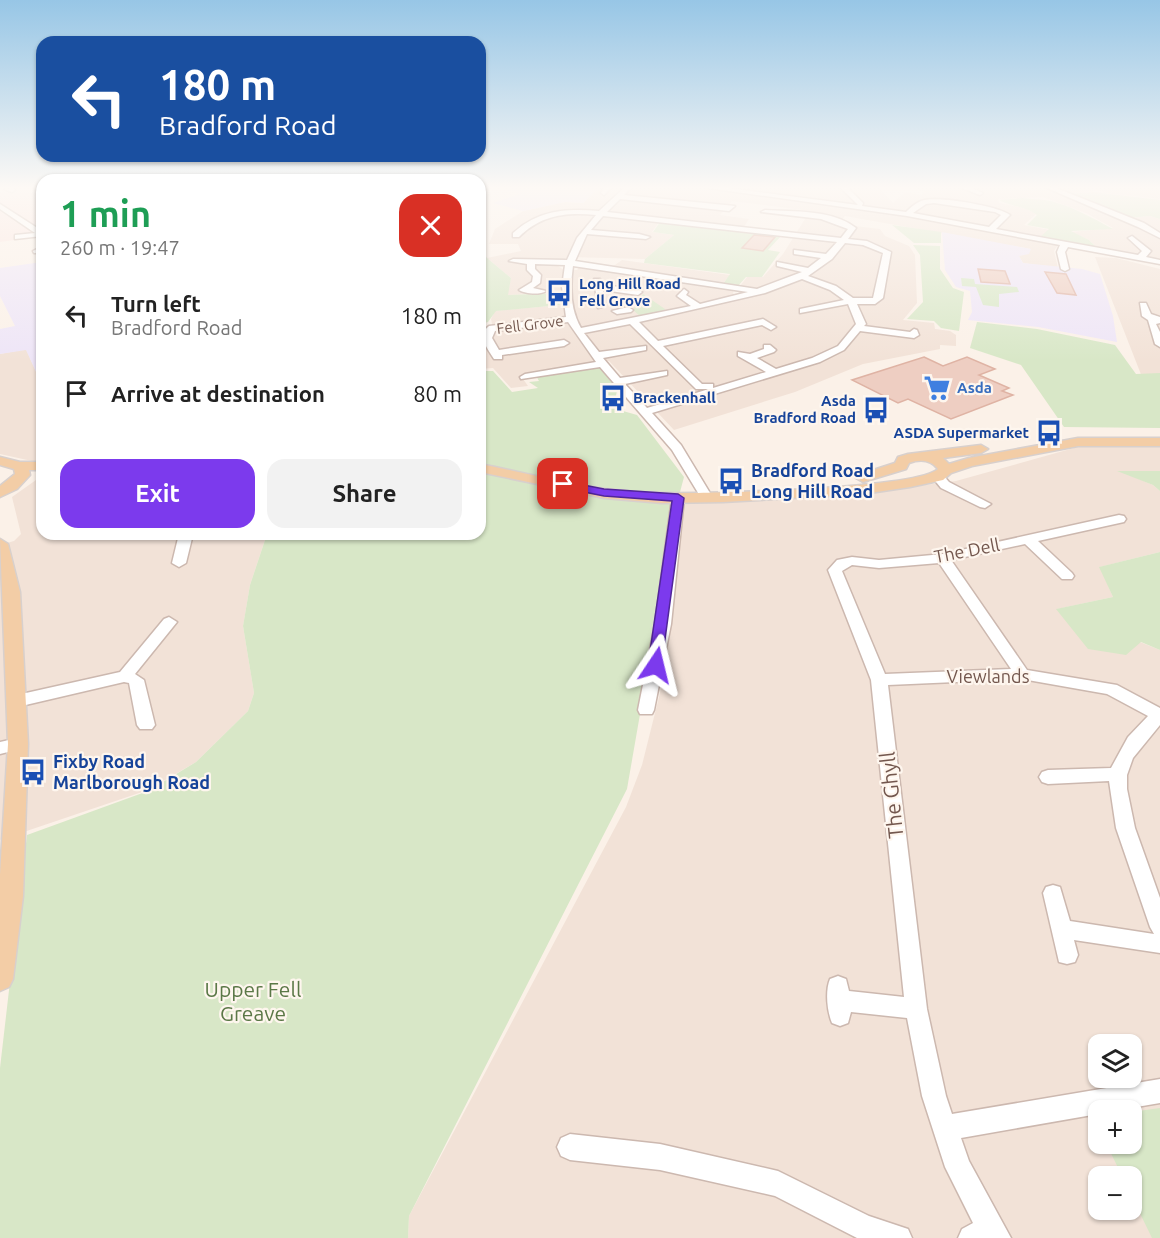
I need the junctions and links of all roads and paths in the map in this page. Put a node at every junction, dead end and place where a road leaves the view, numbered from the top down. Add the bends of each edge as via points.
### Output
1 (579, 246) edge
2 (840, 246) edge
3 (870, 246) edge
4 (1064, 246) edge
5 (1074, 246) edge
6 (1141, 246) edge
7 (798, 252) dead end
8 (829, 257) junction
9 (1140, 258) junction
10 (526, 259) junction
11 (513, 261) dead end
12 (1160, 262) edge
13 (571, 263) junction
14 (780, 264) dead end
15 (1065, 268) dead end
16 (805, 273) junction
17 (657, 276) junction
18 (536, 282) junction
19 (759, 291) junction
20 (684, 292) dead end
21 (851, 301) junction
22 (1143, 305) dead end
23 (601, 306) dead end
24 (699, 307) junction
25 (805, 309) dead end
26 (617, 310) dead end
27 (632, 314) junction
28 (572, 319) junction
29 (1157, 320) edge
30 (771, 327) dead end
31 (859, 328) junction
32 (486, 330) edge
33 (579, 331) junction
34 (914, 335) dead end
35 (486, 336) edge
36 (556, 343) dead end
37 (657, 344) junction
38 (1160, 345) edge
39 (767, 347) dead end
40 (643, 348) dead end
41 (599, 360) junction
42 (787, 369) junction
43 (658, 376) dead end
44 (532, 378) dead end
45 (617, 382) junction
46 (705, 389) junction
47 (645, 412) junction
48 (1160, 434) edge
49 (1160, 442) edge
50 (923, 456) junction
51 (486, 460) edge
52 (0, 461) edge
53 (20, 466) junction
54 (36, 466) edge
55 (901, 466) junction
56 (486, 469) edge
57 (938, 475) junction
58 (36, 477) edge
59 (6, 489) edge
60 (703, 493) junction
61 (678, 498) junction
62 (985, 504) dead end
63 (1119, 519) dead end
64 (1028, 539) junction
65 (185, 540) edge
66 (0, 544) edge
67 (944, 558) junction
68 (179, 563) dead end
69 (1067, 576) dead end
70 (841, 589) joint
71 (169, 622) dead end
72 (1022, 674) junction
73 (125, 676) junction
74 (879, 680) junction
75 (17, 701) junction
76 (646, 710) dead end
77 (1160, 715) edge
78 (146, 725) dead end
79 (9, 746) edge
80 (1118, 774) junction
81 (1048, 777) dead end
82 (1053, 892) dead end
83 (1160, 927) edge
84 (1062, 929) junction
85 (1160, 944) edge
86 (1067, 955) dead end
87 (0, 979) edge
88 (839, 1001) dead end
89 (916, 1009) junction
90 (1160, 1092) edge
91 (945, 1128) junction
92 (570, 1147) dead end
93 (986, 1235) edge
94 (899, 1238) edge

1 - 13 street
2 - 8 street
3 - 21 street via 887,252 888,257 879,298
4 - 15 street via 1061,252
5 - 9 street
6 - 9 street via 1147,251
7 - 8 street
8 - 16 street
9 - 12 street
10 - 11 street
10 - 13 street
10 - 18 street via 537,275
13 - 17 street
13 - 28 street via 567,283
14 - 16 street
16 - 19 street
16 - 21 street
17 - 19 street
17 - 23 street via 637,295 598,284
18 - 18 street via 544,287 523,290
19 - 24 street
20 - 24 street via 681,296
21 - 25 street
21 - 31 street via 861,324
22 - 29 street via 1147,316
24 - 27 street
26 - 27 street
27 - 33 street
27 - 37 street
28 - 32 street, Fell Grove
28 - 33 street
29 - 38 street via 1150,322
30 - 37 street via 763,322
31 - 34 street
31 - 42 street via 840,348
33 - 41 street
35 - 36 street, Fell Grove via 497,355
37 - 46 street
39 - 42 street via 771,350 745,356
40 - 41 street
41 - 44 street
41 - 45 street
42 - 46 street
43 - 45 street
45 - 47 street
46 - 47 street
47 - 60 street via 682,452
48 - 50 main road via 1073,434
49 - 57 main road via 1078,441 969,462
50 - 55 main road via 907,458
50 - 57 main road via 942,463
51 - 60 main road via 603,483
52 - 53 main road
53 - 54 main road
53 - 59 main road via 23,475
55 - 57 main road via 915,476
55 - 60 main road via 861,479
56 - 61 main road via 604,493
57 - 60 main road via 863,489
57 - 62 street via 945,485
58 - 59 main road
60 - 61 main road
61 - 76 street via 663,624
63 - 64 street, The Dell
64 - 67 street, The Dell
64 - 69 street
65 - 68 street
66 - 75 main road via 11,592
67 - 70 street, The Dell via 842,563 835,570
67 - 72 street
70 - 74 street, The Ghyll
71 - 73 street
72 - 74 street, Viewlands
72 - 77 street, Viewlands via 1111,688
73 - 75 street
73 - 78 street via 136,680
74 - 89 street, The Ghyll
75 - 79 main road
77 - 80 street via 1137,735
79 - 87 main road via 11,896
80 - 81 street
80 - 83 street via 1117,799
82 - 84 street
84 - 85 street
84 - 86 street
88 - 89 street
89 - 91 street, The Ghyll via 934,1096
90 - 91 street
91 - 93 street, The Ghyll
92 - 94 street via 660,1157 778,1184 865,1228

